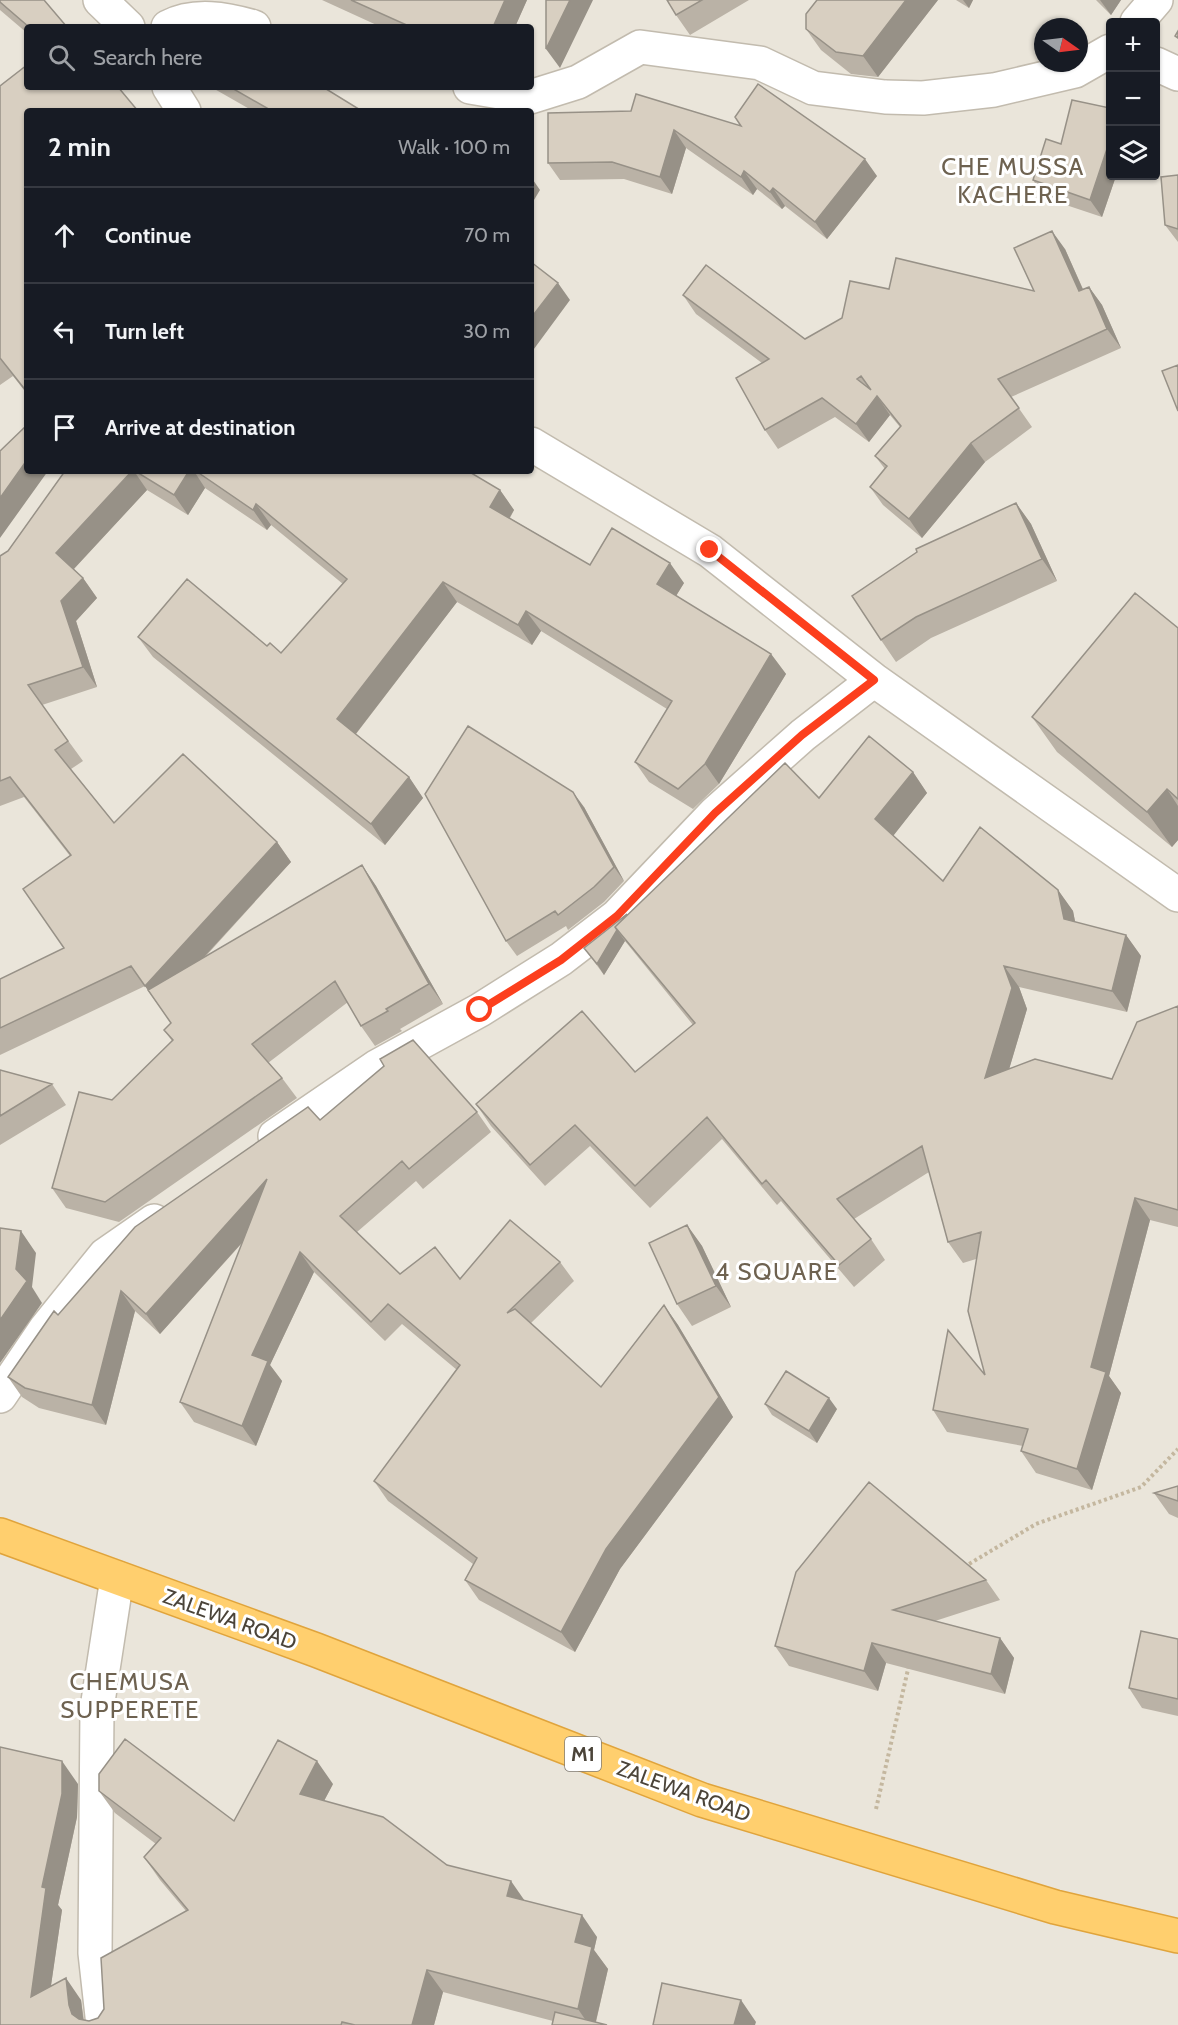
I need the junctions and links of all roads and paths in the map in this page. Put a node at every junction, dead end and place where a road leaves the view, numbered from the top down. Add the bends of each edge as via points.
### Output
1 (100, 0) edge
2 (1156, 0) edge
3 (1140, 18) edge
4 (125, 24) edge
5 (174, 24) edge
6 (245, 24) edge
7 (1106, 53) edge
8 (1160, 66) edge
9 (1178, 74) edge
10 (171, 90) edge
11 (488, 90) edge
12 (182, 108) edge
13 (534, 446) edge
14 (874, 680) junction
15 (1178, 895) edge
16 (253, 1150) edge
17 (179, 1203) edge
18 (0, 1396) edge
19 (1178, 1449) edge
20 (0, 1536) edge
21 (960, 1573) edge
22 (117, 1578) junction
23 (910, 1659) edge
24 (867, 1851) junction
25 (1178, 1936) edge
26 (103, 2025) edge

1 - 4 street
2 - 3 street
5 - 6 street via 185,18
7 - 11 street via 1075,71 994,90 923,98 813,88 760,63 640,47 578,82 530,97
8 - 9 street
10 - 12 street
13 - 14 street via 710,550
14 - 15 street
14 - 16 street via 802,735 715,813 617,916 561,960 376,1068
17 - 18 street via 105,1255 46,1328
19 - 21 path via 1141,1486 1036,1524 965,1564
20 - 22 highway, ZALEWA ROAD / M1
22 - 24 highway, ZALEWA ROAD / M1 via 327,1654 702,1800
22 - 26 street via 97,1708 95,1953
23 - 24 path
24 - 25 highway, ZALEWA ROAD / M1 via 1055,1907

